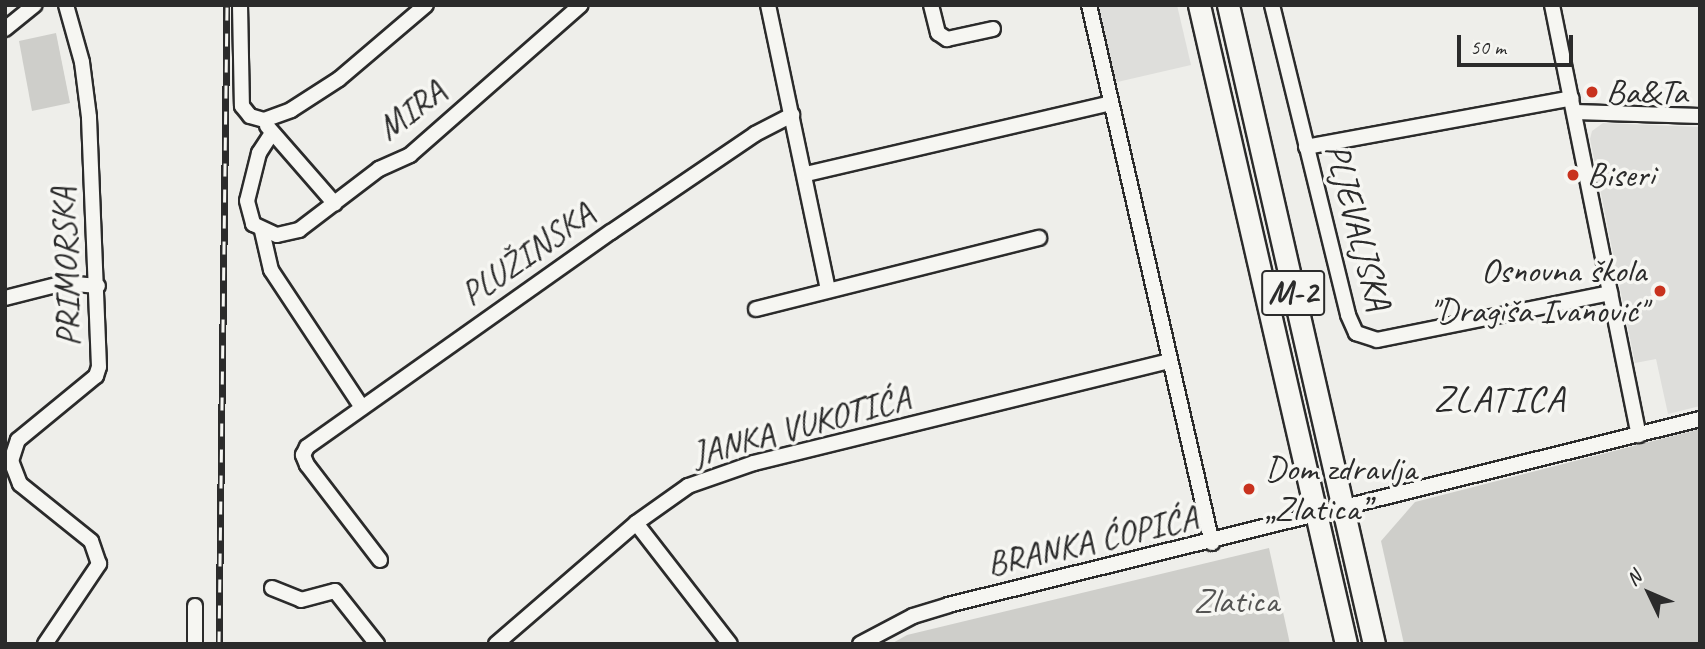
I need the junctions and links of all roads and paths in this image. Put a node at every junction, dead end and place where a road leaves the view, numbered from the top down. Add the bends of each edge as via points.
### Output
1 (35, 5) edge
2 (66, 5) edge
3 (240, 5) edge
4 (426, 5) edge
5 (581, 5) edge
6 (768, 5) edge
7 (931, 5) edge
8 (1089, 5) edge
9 (1199, 5) edge
10 (1228, 5) edge
11 (1272, 5) edge
12 (1552, 5) edge
13 (5, 29) edge
14 (993, 29) dead end
15 (1110, 103) junction
16 (1574, 105) junction
17 (792, 115) junction
18 (1700, 116) edge
19 (268, 119) junction
20 (272, 133) junction
21 (1306, 146) junction
22 (806, 174) junction
23 (335, 204) junction
24 (262, 231) junction
25 (1039, 238) dead end
26 (98, 286) junction
27 (828, 290) junction
28 (1610, 293) junction
29 (5, 298) edge
30 (756, 309) dead end
31 (1170, 361) junction
32 (361, 406) junction
33 (1700, 419) edge
34 (1640, 435) junction
35 (1343, 509) junction
36 (1316, 516) junction
37 (636, 523) junction
38 (1212, 543) junction
39 (380, 560) dead end
40 (272, 589) dead end
41 (195, 606) dead end
42 (45, 644) edge
43 (195, 644) edge
44 (377, 644) edge
45 (496, 644) edge
46 (730, 644) edge
47 (860, 644) edge
48 (1346, 644) edge
49 (1374, 644) edge

1 - 13 street
2 - 26 street, PRIMORSKA via 86,88
3 - 19 street via 242,106 250,116
4 - 19 street via 339,79
5 - 23 street, MIRA via 410,155 379,169
6 - 17 street
7 - 14 street via 938,33 947,39
8 - 15 street
9 - 36 main road, M-2
10 - 35 main road, M-2
11 - 21 street, PLJEVALJSKA
12 - 16 street
15 - 22 street
15 - 31 street
16 - 18 street
16 - 21 street
16 - 28 street
17 - 22 street
17 - 32 street, PLUŽINSKA via 711,164
19 - 20 street
20 - 23 street
20 - 24 street via 260,153 247,201 249,217
21 - 28 street, PLJEVALJSKA via 1348,315 1356,334 1364,338 1377,340
22 - 27 street
23 - 24 street, MIRA via 299,230 276,235
24 - 32 street via 271,270
25 - 27 street
26 - 29 street via 64,283
26 - 42 street, PRIMORSKA via 98,372 18,440 11,461 12,474 20,484 91,541 98,553 95,575
27 - 30 street
28 - 34 street
31 - 37 street, JANKA VUKOTIĆA via 754,463 688,486
31 - 38 street
32 - 39 street, PLUŽINSKA via 303,453 307,465
33 - 34 street, BRANKA ĆOPIĆA
34 - 35 street, BRANKA ĆOPIĆA
35 - 36 street, BRANKA ĆOPIĆA
35 - 49 main road, M-2
36 - 38 street, BRANKA ĆOPIĆA
36 - 48 main road, M-2
37 - 45 street, JANKA VUKOTIĆA
37 - 46 street
38 - 47 street, BRANKA ĆOPIĆA via 948,605 913,616
40 - 44 street via 301,600 335,591
41 - 43 street

